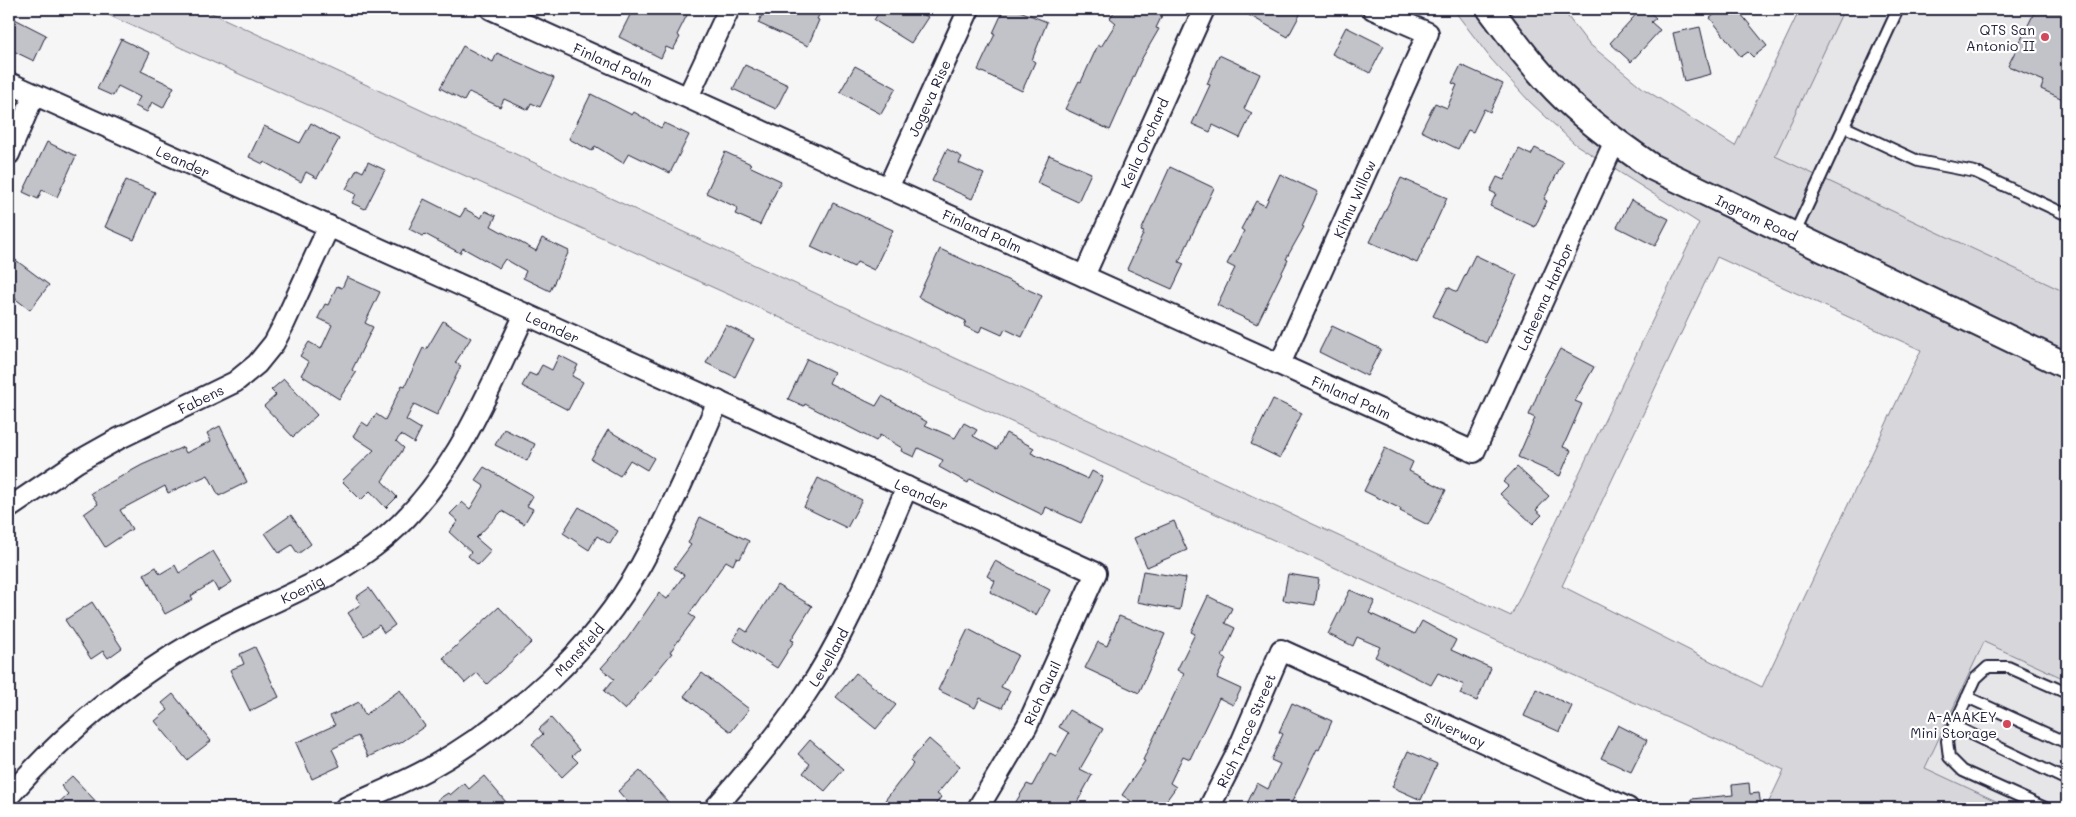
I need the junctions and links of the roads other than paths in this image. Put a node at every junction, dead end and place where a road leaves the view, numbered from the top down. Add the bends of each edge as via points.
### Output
1 (491, 9) edge
2 (728, 9) edge
3 (969, 9) edge
4 (1204, 9) edge
5 (1373, 9) edge
6 (1490, 9) edge
7 (1898, 9) edge
8 (9, 83) edge
9 (34, 95) junction
10 (688, 97) junction
11 (1843, 126) junction
12 (1615, 141) junction
13 (9, 154) edge
14 (888, 188) junction
15 (2067, 215) edge
16 (328, 226) junction
17 (1794, 236) junction
18 (1084, 276) junction
19 (524, 314) junction
20 (1280, 364) junction
21 (2067, 366) edge
22 (718, 401) junction
23 (1474, 452) joint
24 (907, 487) junction
25 (9, 508) edge
26 (1096, 573) joint
27 (1281, 650) joint
28 (2067, 693) edge
29 (1967, 697) junction
30 (1954, 726) junction
31 (2067, 743) edge
32 (2067, 780) edge
33 (9, 796) edge
34 (345, 808) edge
35 (715, 808) edge
36 (978, 808) edge
37 (1209, 808) edge
38 (1628, 808) edge
39 (2046, 808) edge

1 - 10 street, Finland Palm
2 - 10 street
3 - 14 street, Jogeva Rise
4 - 18 street, Keila Orchard
5 - 20 street, Kihnu Willow via 1428,34
6 - 12 street, Ingram Road via 1519,48 1564,98
7 - 11 lane
8 - 9 street, Leander
9 - 13 street
9 - 16 street, Leander
10 - 14 street, Finland Palm
11 - 15 lane via 1918,161 1976,172
11 - 17 lane
12 - 17 street, Ingram Road via 1652,167
12 - 23 street, Laheema Harbor
14 - 18 street, Finland Palm
16 - 19 street, Leander
16 - 25 street, Fabens via 284,324 257,364 236,382 85,457
17 - 21 street, Ingram Road
18 - 20 street, Finland Palm
19 - 22 street, Leander
19 - 33 street, Koenig via 457,452 413,511 357,559 326,578 198,640 136,680 71,732
20 - 23 street, Finland Palm
22 - 24 street, Leander
22 - 34 street, Mansfield via 673,504 640,567 607,616 568,661 526,701 480,737 429,768
24 - 26 street, Leander
24 - 35 street, Levelland via 837,642 804,698
26 - 36 street, Rich Quail via 1027,726
27 - 37 street, Rich Trace Street
27 - 38 street, Silverway
28 - 29 lane via 2008,667 1988,667 1976,678
29 - 30 lane
29 - 31 lane
30 - 32 lane
30 - 39 lane via 1947,741 1948,757 1963,771

